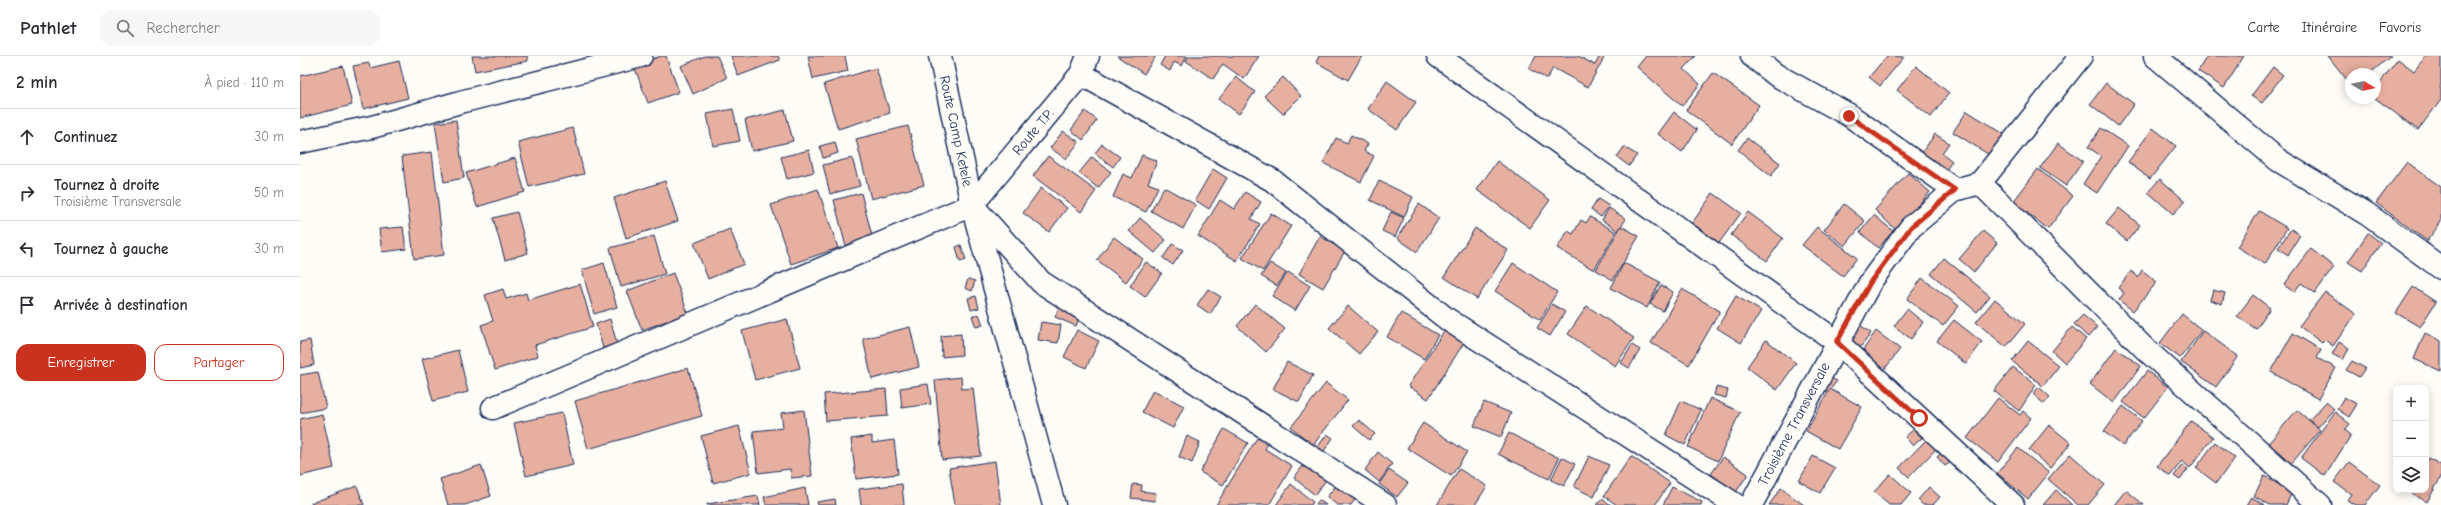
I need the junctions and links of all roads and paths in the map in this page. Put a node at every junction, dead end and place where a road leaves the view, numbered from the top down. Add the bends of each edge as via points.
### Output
1 (641, 56) edge
2 (940, 56) edge
3 (1438, 56) edge
4 (1752, 56) edge
5 (2081, 56) edge
6 (2155, 56) edge
7 (1084, 65) edge
8 (300, 142) edge
9 (1980, 183) junction
10 (1955, 190) junction
11 (972, 205) junction
12 (2441, 268) edge
13 (1837, 342) junction
14 (493, 408) dead end
15 (1054, 505) edge
16 (1385, 505) edge
17 (1736, 505) edge
18 (1751, 505) edge
19 (2013, 505) edge
20 (2320, 505) edge

1 - 8 street via 372,127
2 - 11 street, Route Camp Ketele
3 - 13 street
4 - 10 street via 1776,75 1849,116
5 - 9 street
6 - 12 street via 2278,160 2367,214
7 - 11 street, Route T.P.
7 - 17 street via 1272,180 1447,319
9 - 10 street, Troisième Transversale
9 - 20 street via 2144,348
10 - 13 street, Troisième Transversale via 1911,227 1871,281
11 - 14 street
11 - 15 street, Route Camp Ketele
11 - 16 street via 1041,282
13 - 18 street, Troisième Transversale
13 - 19 street

